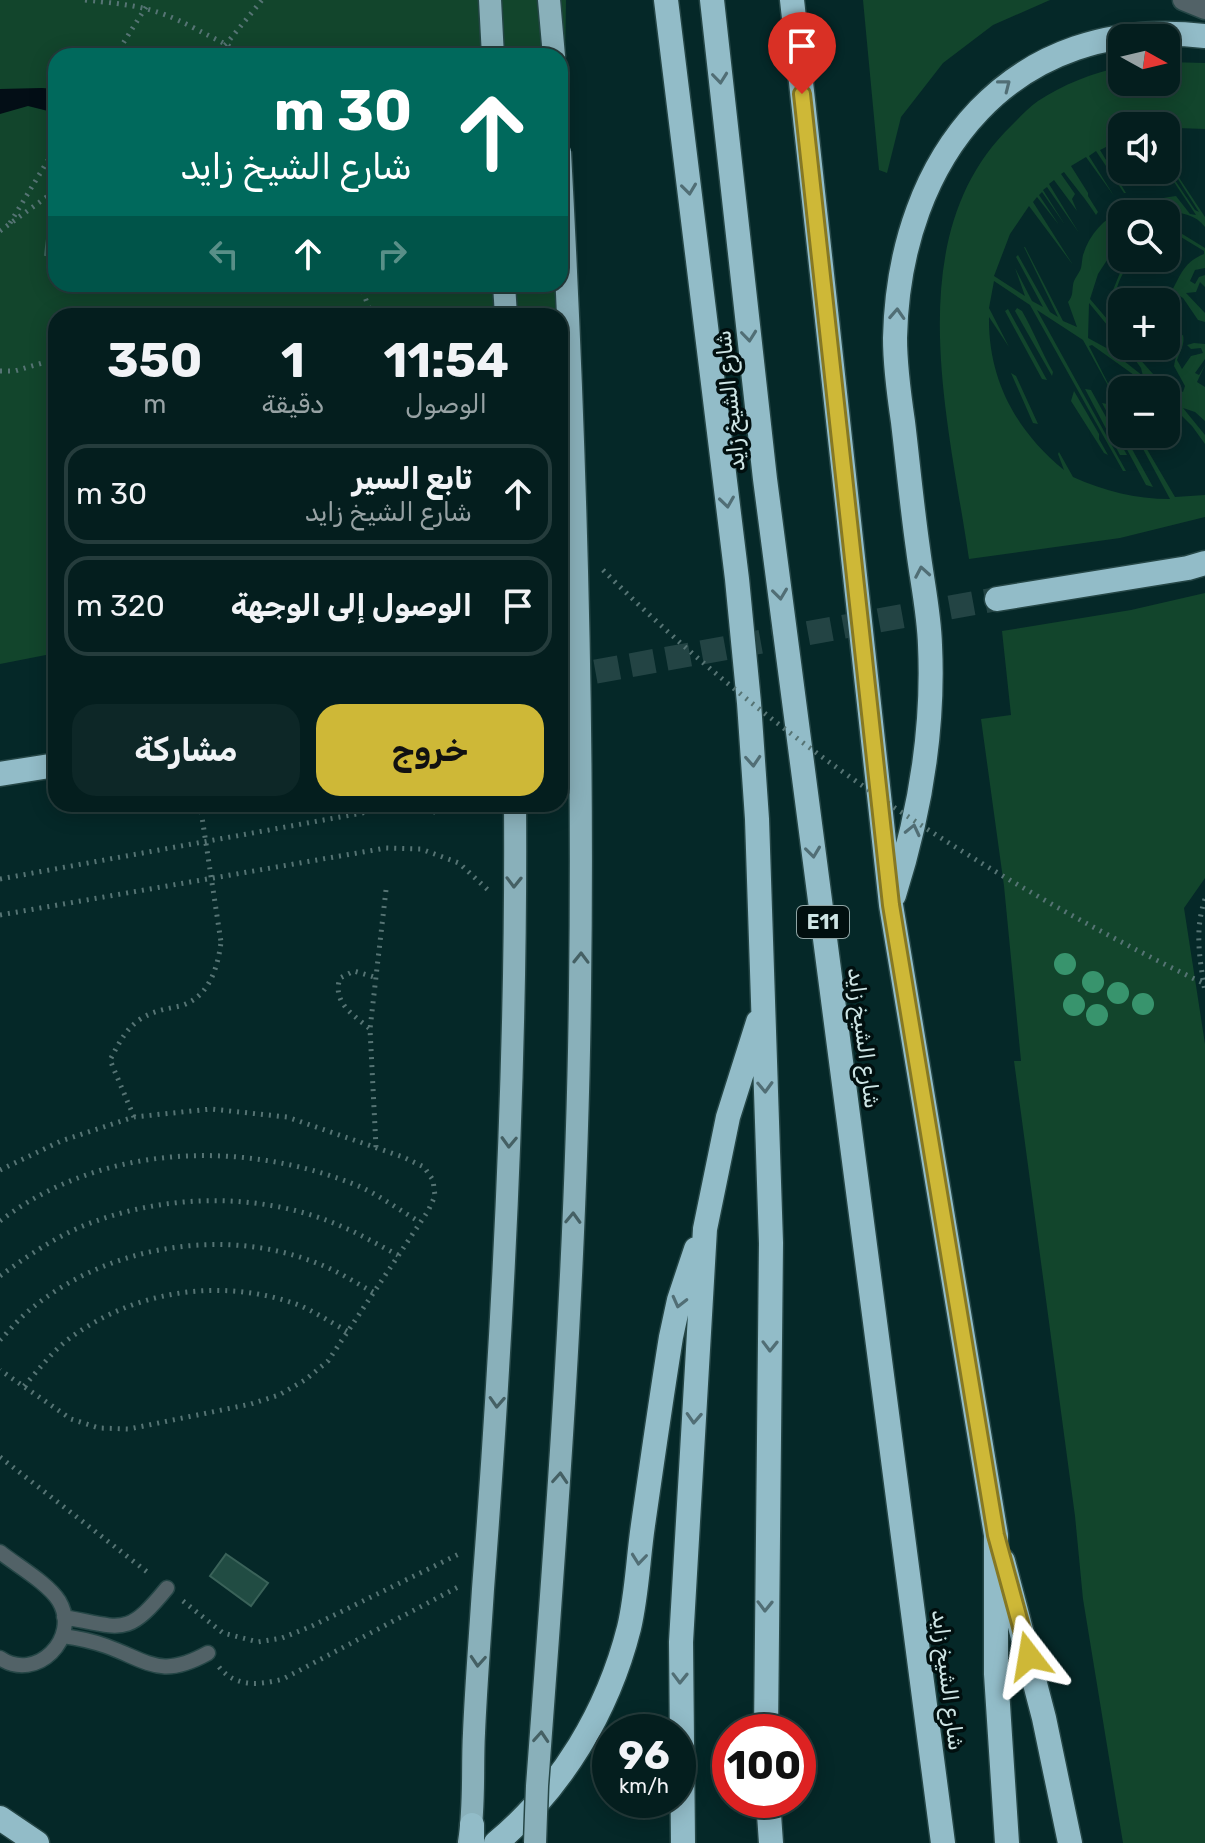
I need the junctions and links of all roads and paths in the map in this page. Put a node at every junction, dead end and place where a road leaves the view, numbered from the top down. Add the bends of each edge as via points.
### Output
1 (85, 0) edge
2 (262, 0) edge
3 (490, 0) edge
4 (549, 0) edge
5 (666, 0) edge
6 (712, 0) edge
7 (792, 0) edge
8 (1183, 0) edge
9 (146, 7) junction
10 (1205, 9) edge
11 (1205, 36) edge
12 (227, 43) junction
13 (120, 48) edge
14 (222, 48) edge
15 (233, 48) edge
16 (493, 48) edge
17 (553, 48) edge
18 (48, 160) edge
19 (48, 196) edge
20 (10, 223) junction
21 (0, 231) edge
22 (568, 320) edge
23 (48, 361) edge
24 (0, 371) edge
25 (592, 559) dead end
26 (1205, 563) edge
27 (997, 599) tunnel mouth
28 (48, 766) edge
29 (0, 774) edge
30 (201, 812) edge
31 (368, 812) edge
32 (515, 812) edge
33 (0, 879) edge
34 (386, 890) dead end
35 (489, 890) dead end
36 (1205, 899) edge
37 (891, 905) junction
38 (0, 915) edge
39 (374, 977) junction
40 (1205, 984) edge
41 (1205, 992) edge
42 (762, 1009) junction
43 (370, 1029) junction
44 (134, 1117) junction
45 (376, 1147) junction
46 (0, 1170) edge
47 (0, 1221) edge
48 (420, 1222) junction
49 (705, 1229) junction
50 (398, 1255) junction
51 (0, 1276) edge
52 (373, 1292) junction
53 (347, 1331) junction
54 (0, 1340) edge
55 (0, 1370) edge
56 (23, 1386) junction
57 (0, 1457) edge
58 (996, 1535) junction
59 (469, 1549) dead end
60 (0, 1552) edge
61 (471, 1580) dead end
62 (167, 1588) junction
63 (64, 1617) junction
64 (63, 1636) junction
65 (208, 1653) joint
66 (0, 1658) edge
67 (766, 1714) edge
68 (0, 1818) edge
69 (769, 1818) edge
70 (471, 1837) edge
71 (37, 1843) edge
72 (496, 1843) edge
73 (535, 1843) edge
74 (683, 1843) edge
75 (771, 1843) edge
76 (943, 1843) edge
77 (1007, 1843) edge
78 (1070, 1843) edge

1 - 9 path
2 - 12 path
3 - 16 highway
4 - 17 highway
5 -> 42 highway via 748,687
6 -> 76 highway, شارع الشيخ زايد / E11 via 765,479
7 - 37 highway, شارع الشيخ زايد
8 - 10 street
9 - 12 path
9 - 13 path
37 -> 11 highway via 920,799 931,690 926,595 895,341 911,230 960,132 1010,81 1062,52 1107,38 1174,32
12 - 14 path
12 - 15 path
18 - 20 path
19 - 20 path
20 - 21 path
73 -> 22 highway, bridge via 567,1348 580,1009 579,625
23 - 24 path
25 - 40 path, bridge via 753,703 895,810 1050,904
26 - 27 highway
28 - 29 highway
30 - 44 path, bridge via 221,942 218,967 205,989 185,1005 160,1009 122,1038 110,1060
31 - 33 path
32 -> 70 highway via 506,1238
34 - 39 path
35 - 38 path via 459,863 421,849 386,848
36 - 41 path via 1197,940
37 - 58 highway, شارع الشيخ زايد
39 - 43 path
39 - 43 path via 354,971 340,978 337,986 345,1007
42 - 49 highway via 728,1117
42 -> 67 highway via 771,1243
43 - 45 path
44 - 45 path via 211,1109 287,1117
44 - 46 path via 61,1141
45 - 48 path via 424,1167 433,1180 435,1196
47 - 48 path via 81,1176 150,1158 221,1154 291,1163 359,1186
48 - 50 path
49 -> 72 highway via 671,1337 636,1590 619,1661 572,1759
49 -> 74 highway via 681,1642
50 - 51 path via 342,1226 282,1207 219,1200 156,1205 95,1221 38,1248
50 - 52 path
52 - 53 path
52 - 54 path via 318,1263 258,1247 196,1244 135,1254 77,1278 26,1313
53 - 56 path via 294,1303 264,1296 234,1290 174,1292 117,1310 65,1342
53 - 56 path via 328,1361 279,1395 129,1429 99,1428 71,1419
55 - 56 path
57 - 62 path
58 - 77 highway, شارع الشيخ زايد via 997,1688
58 - 78 highway
59 - 62 path via 312,1626 258,1642 223,1633
60 - 63 lane via 59,1601
61 - 65 path via 283,1679 246,1684 226,1675
62 - 63 lane via 131,1624 116,1627
63 - 64 lane
64 - 65 lane via 110,1647 151,1665 190,1663
64 - 66 lane via 41,1662 24,1667
68 - 71 highway
69 - 75 highway

